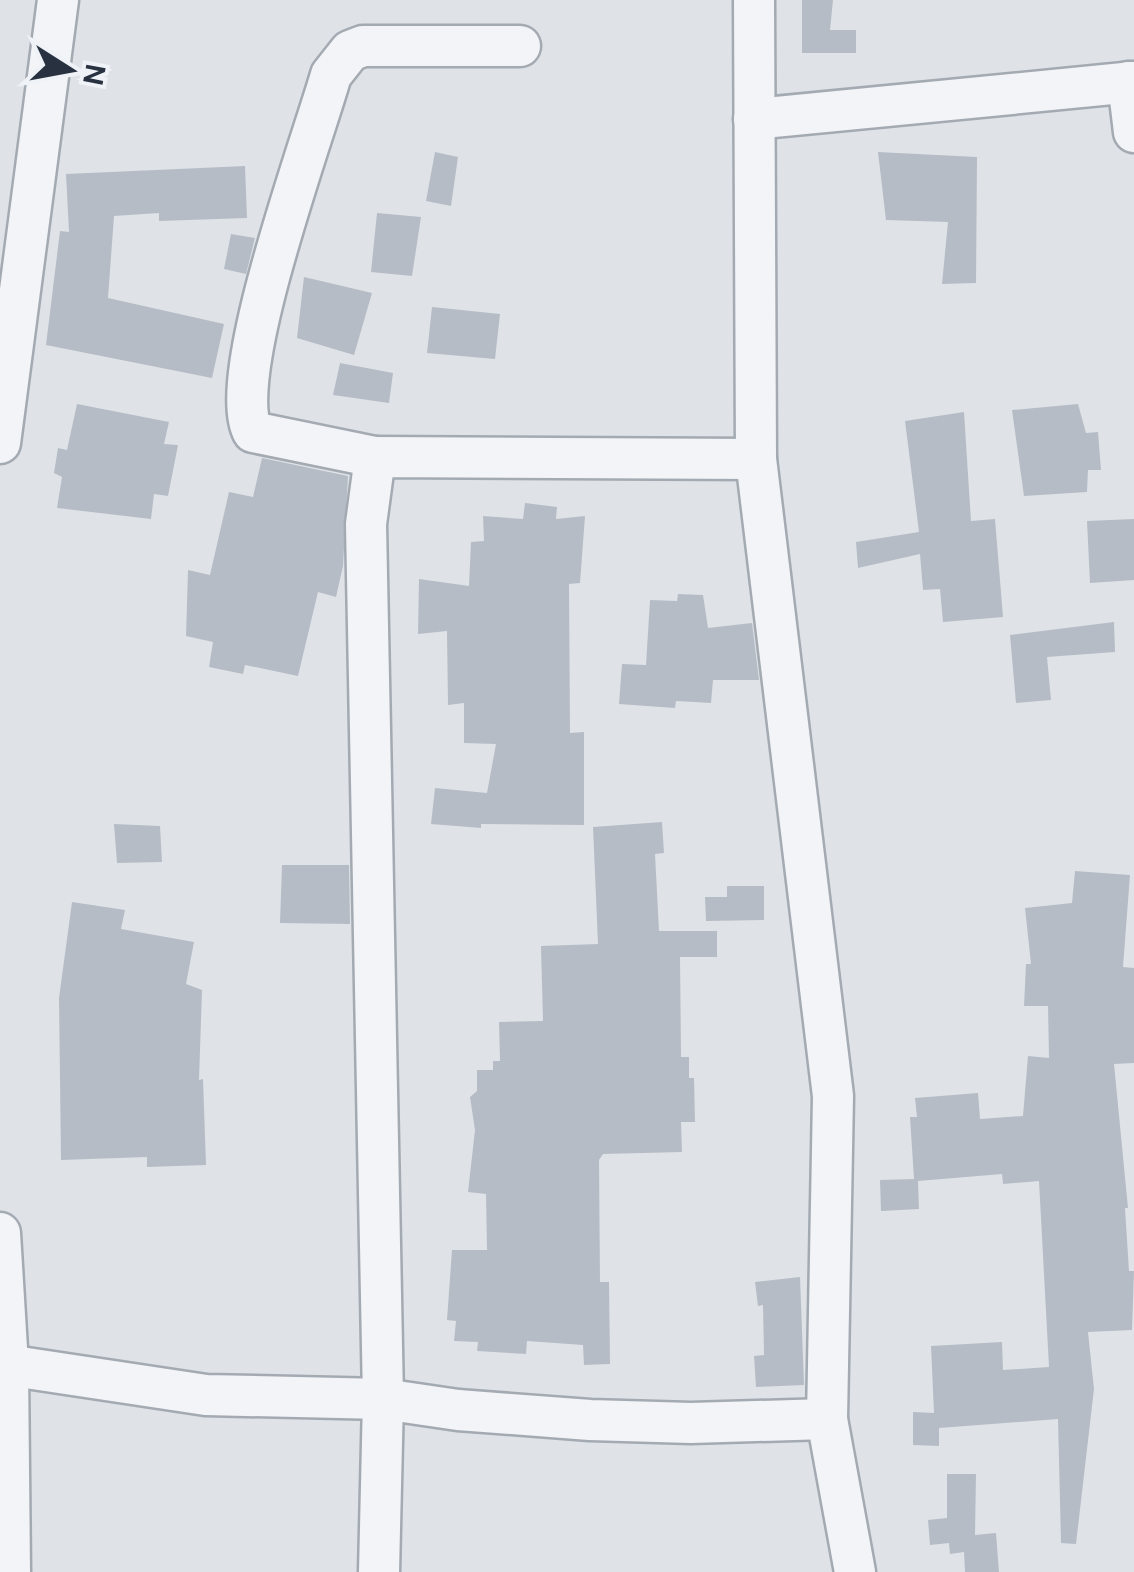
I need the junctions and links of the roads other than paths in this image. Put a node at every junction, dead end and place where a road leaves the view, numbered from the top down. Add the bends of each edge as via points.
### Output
1 (58, 0) edge
2 (754, 0) edge
3 (520, 46) dead end
4 (1131, 82) edge
5 (754, 119) junction
6 (1134, 132) edge
7 (0, 443) edge
8 (375, 457) junction
9 (756, 460) junction
10 (0, 1234) edge
11 (4, 1365) edge
12 (382, 1399) junction
13 (827, 1420) junction
14 (10, 1572) edge
15 (379, 1572) edge
16 (855, 1572) edge

1 - 7 street
2 - 5 street
3 - 8 street via 362,46 332,74 270,279 245,417 253,432
4 - 5 street
4 - 6 street
5 - 9 street
8 - 9 street
8 - 12 street via 366,524
9 - 13 street via 833,1096
10 - 11 street
11 - 12 street via 206,1395
11 - 14 street
12 - 13 street via 590,1420
12 - 15 street
13 - 16 street

